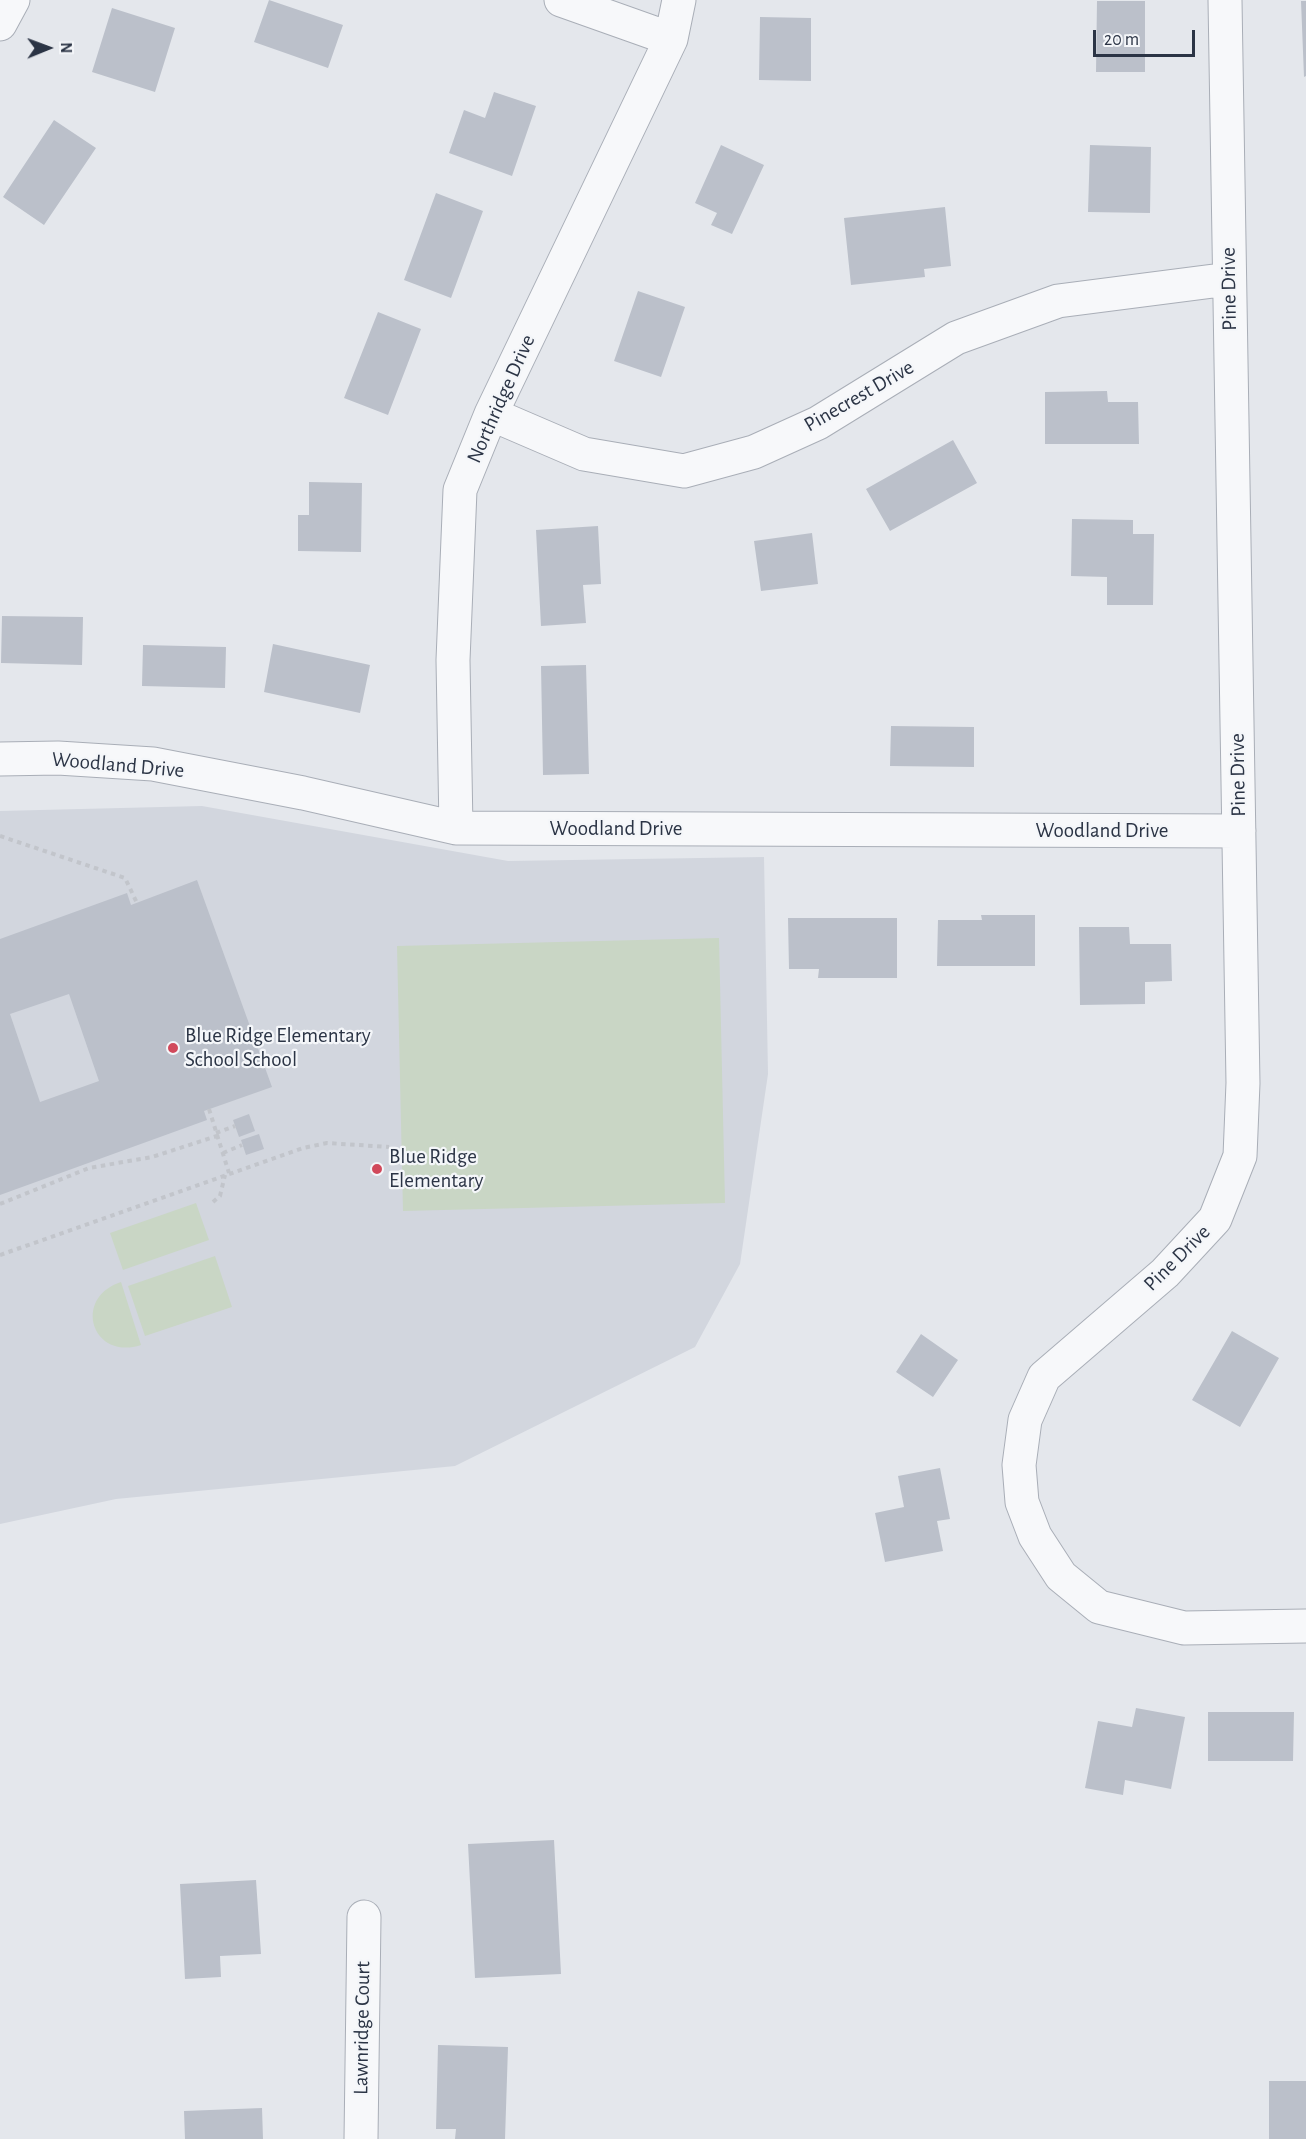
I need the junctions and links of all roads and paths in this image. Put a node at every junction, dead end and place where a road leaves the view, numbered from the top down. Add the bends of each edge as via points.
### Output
1 (13, 0) edge
2 (561, 0) edge
3 (679, 0) edge
4 (1225, 0) edge
5 (0, 24) edge
6 (671, 39) junction
7 (1229, 279) junction
8 (491, 414) junction
9 (0, 759) edge
10 (456, 828) junction
11 (1239, 831) junction
12 (0, 836) edge
13 (137, 903) dead end
14 (209, 1109) dead end
15 (235, 1126) dead end
16 (217, 1134) junction
17 (242, 1145) dead end
18 (389, 1147) dead end
19 (223, 1153) junction
20 (227, 1174) junction
21 (213, 1202) dead end
22 (0, 1204) edge
23 (0, 1255) edge
24 (1306, 1626) edge
25 (364, 1917) dead end
26 (361, 2139) edge

1 - 5 street
2 - 6 street
3 - 6 street, Northridge Drive
4 - 7 street, Pine Drive
6 - 8 street, Northridge Drive
7 - 8 street, Pinecrest Drive via 1058,301 956,338 818,423 754,452 684,471 584,454
7 - 11 street, Pine Drive
8 - 10 street, Northridge Drive via 460,490 453,660
9 - 10 street, Woodland Drive via 153,764
10 - 11 street, Woodland Drive
11 - 24 street, Pine Drive via 1243,1083 1240,1156 1215,1219 1166,1274 1044,1377 1025,1420 1019,1465 1022,1502 1035,1536 1060,1576 1099,1607 1184,1628
12 - 13 path via 125,878
14 - 16 path
15 - 16 path
16 - 19 path
16 - 22 path via 152,1157 90,1168
17 - 19 path
18 - 20 path via 327,1143
19 - 20 path
20 - 21 path via 220,1196
20 - 23 path
25 - 26 street, Lawnridge Court

